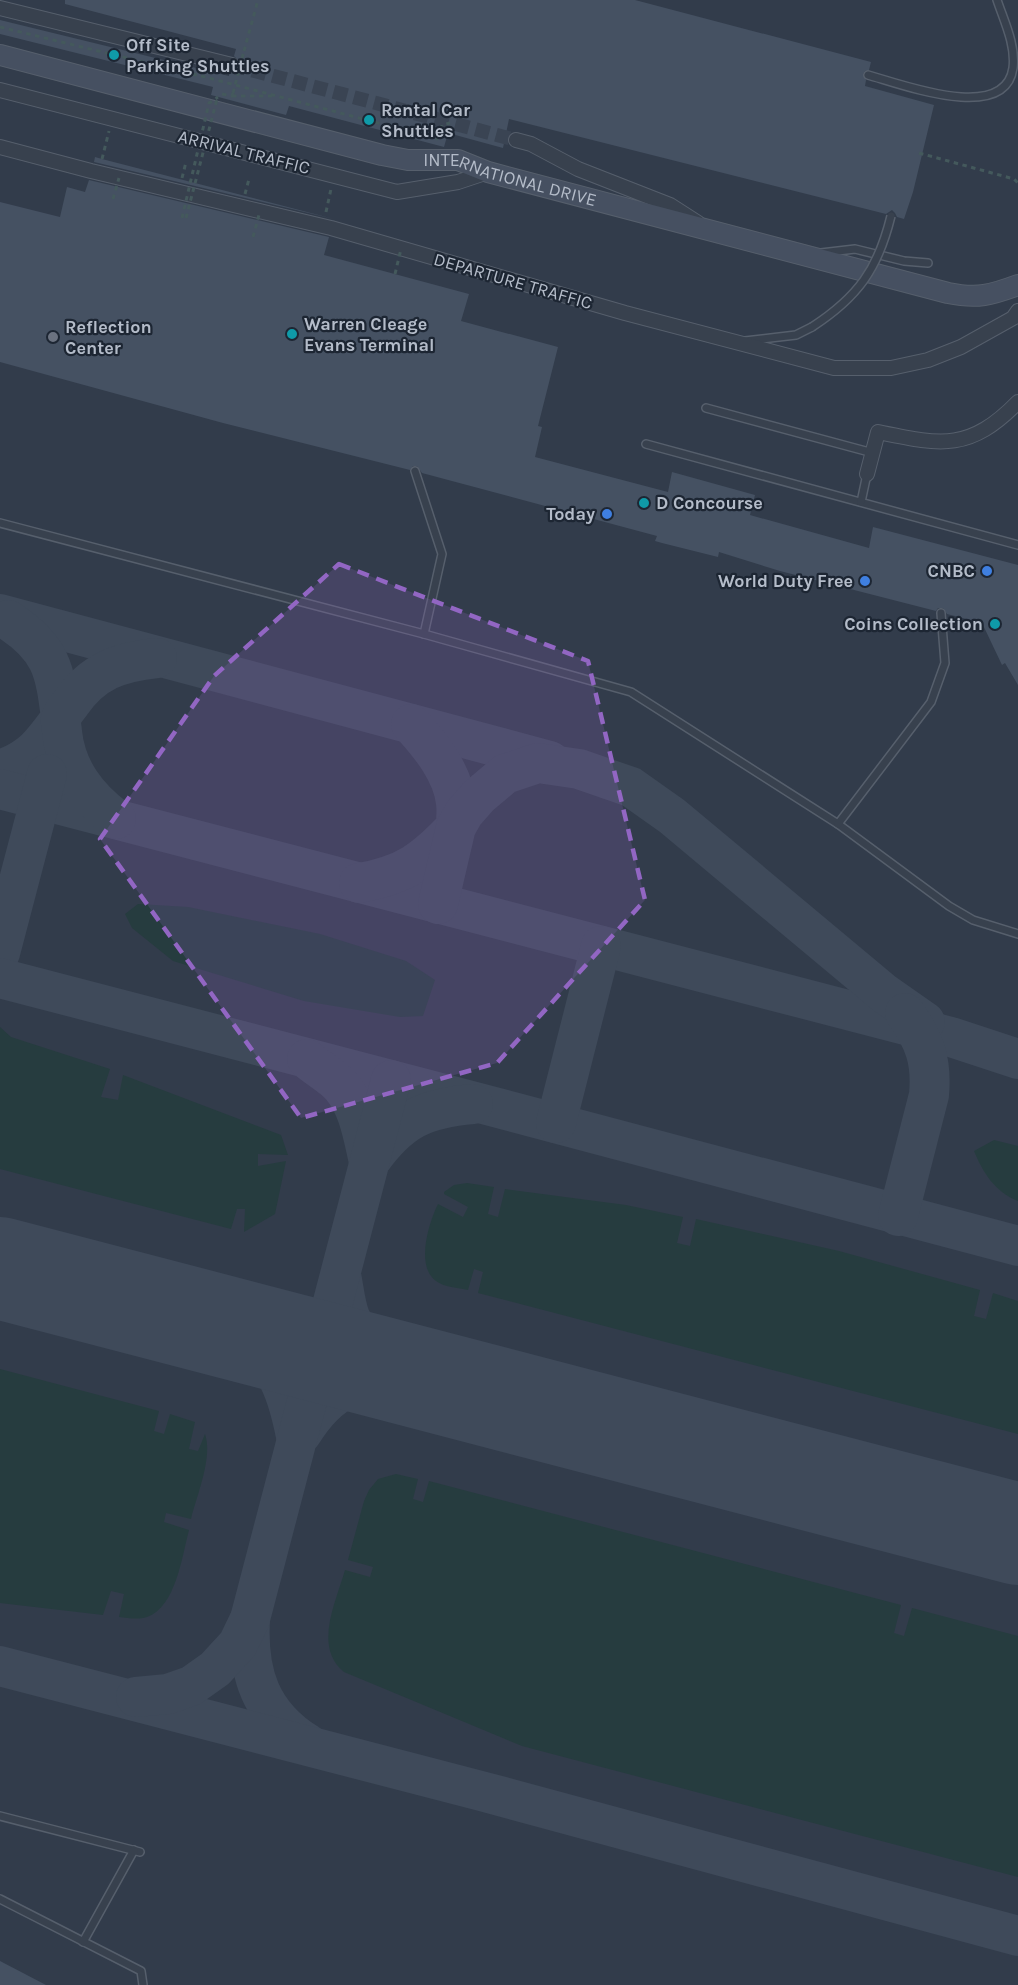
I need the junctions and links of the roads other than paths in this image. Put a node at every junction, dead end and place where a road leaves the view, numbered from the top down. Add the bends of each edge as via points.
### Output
1 (997, 0) edge
2 (0, 8) edge
3 (0, 55) edge
4 (232, 65) tunnel mouth
5 (868, 75) dead end
6 (0, 90) edge
7 (516, 140) tunnel mouth
8 (0, 147) edge
9 (488, 172) junction
10 (891, 216) dead end
11 (709, 230) junction
12 (804, 255) junction
13 (928, 263) dead end
14 (1018, 285) edge
15 (1018, 311) edge
16 (739, 342) junction
17 (1018, 402) edge
18 (706, 408) dead end
19 (646, 444) dead end
20 (873, 453) junction
21 (415, 471) dead end
22 (867, 474) joint
23 (861, 502) junction
24 (0, 523) edge
25 (1018, 545) edge
26 (941, 613) dead end
27 (424, 634) junction
28 (838, 824) junction
29 (1018, 934) edge
30 (0, 1816) edge
31 (0, 1899) edge
32 (83, 1942) junction
33 (143, 1985) edge

1 - 5 lane via 1012,47 1013,67 1009,82 1001,91 958,97
2 - 4 street
3 - 9 street, INTERNATIONAL DRIVE via 382,155 408,160 458,160
6 - 9 street, ARRIVAL TRAFFIC via 398,192 458,182
7 - 11 street via 670,205
8 - 16 street, DEPARTURE TRAFFIC via 260,212 328,223 401,249
9 - 11 street, INTERNATIONAL DRIVE
10 - 16 lane, bridge via 882,248 860,287 842,306 796,335
11 - 12 street, INTERNATIONAL DRIVE
12 - 13 lane via 855,249
12 - 14 street, INTERNATIONAL DRIVE via 965,296 990,295
15 - 16 street, DEPARTURE TRAFFIC via 1013,318 961,347 891,368 834,368
17 - 20 street via 996,423 964,440 933,442 878,432
18 - 20 lane
19 - 23 lane
20 - 22 street
21 - 27 lane via 442,554
22 - 23 lane
23 - 25 lane
24 - 27 lane
26 - 28 lane via 945,663 931,702
27 - 28 lane via 631,692
28 - 29 lane via 949,906 972,920
30 - 32 lane via 137,1851
31 - 32 lane
32 - 33 lane via 141,1971

